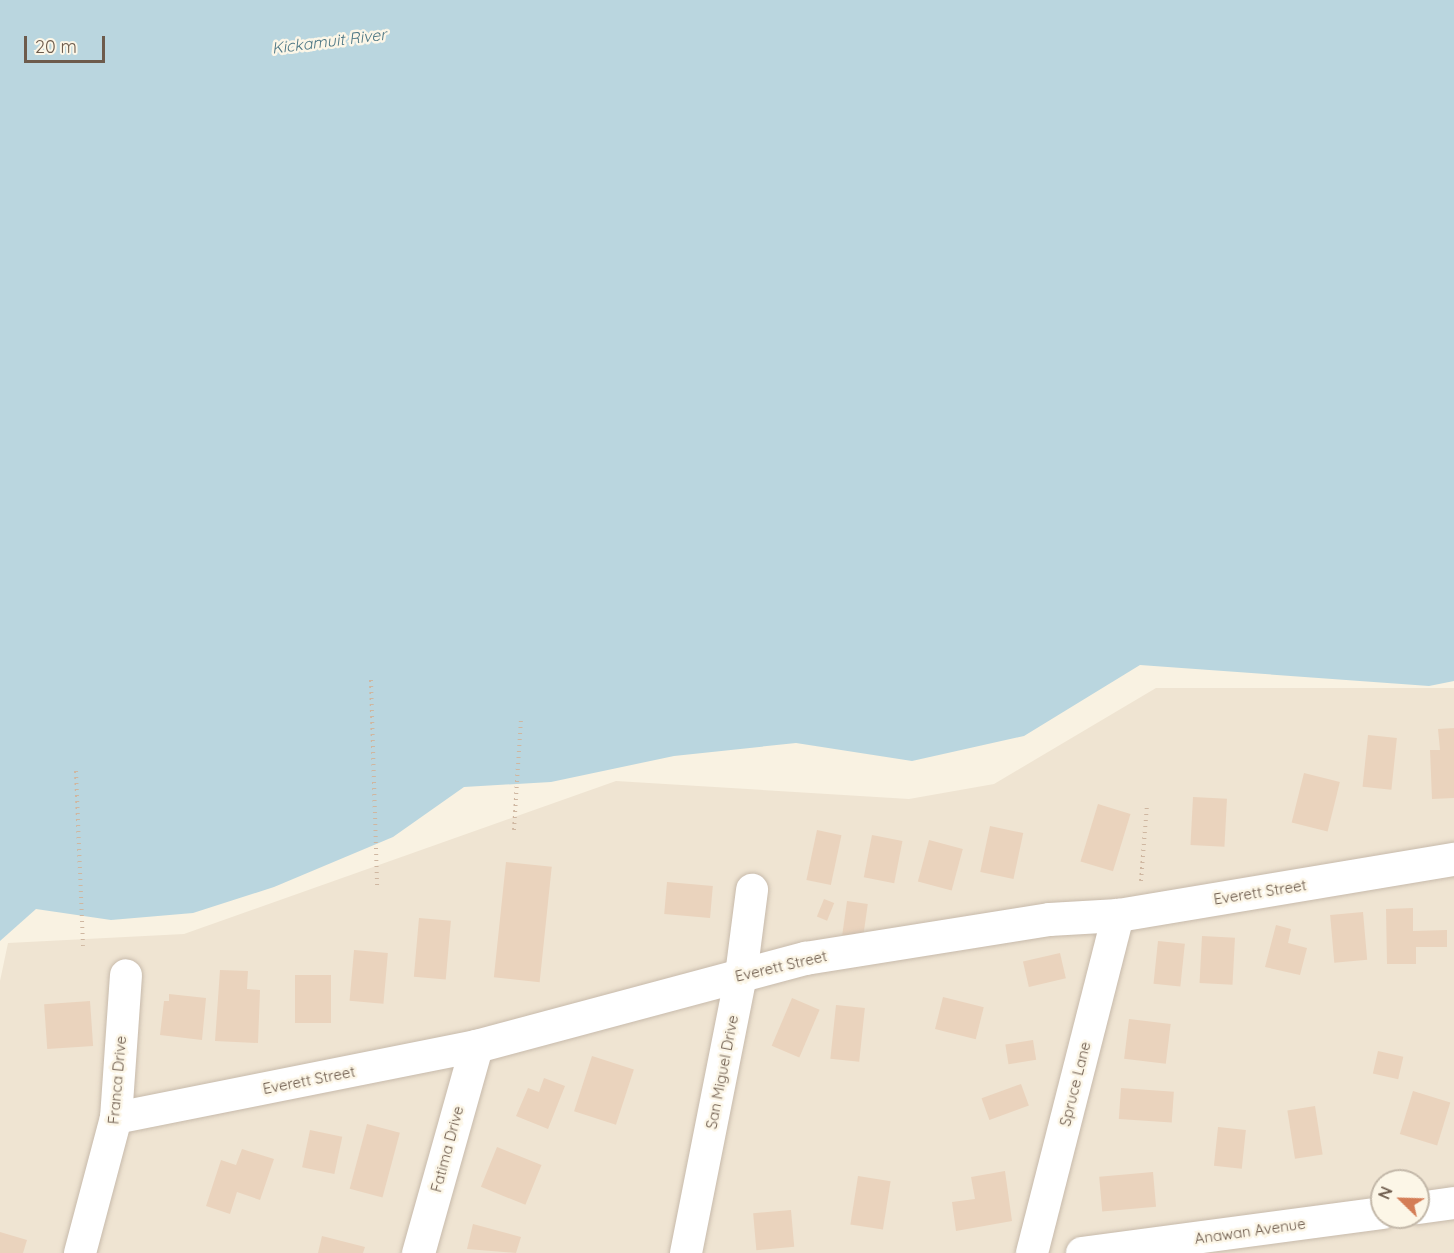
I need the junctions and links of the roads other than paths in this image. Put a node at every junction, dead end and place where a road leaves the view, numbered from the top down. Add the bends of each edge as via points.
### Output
1 (1454, 859) edge
2 (752, 890) dead end
3 (1128, 914) junction
4 (126, 975) dead end
5 (741, 975) junction
6 (476, 1046) junction
7 (116, 1118) junction
8 (1454, 1203) edge
9 (1430, 1206) edge
10 (1370, 1215) edge
11 (80, 1253) edge
12 (418, 1253) edge
13 (686, 1253) edge
14 (1032, 1253) edge
15 (1082, 1253) edge

1 - 3 street, Everett Street
2 - 5 street, San Miguel Drive
3 - 5 street, Everett Street via 1026,922 805,958
3 - 14 street, Spruce Lane
4 - 7 street, Franca Drive
5 - 6 street, Everett Street
5 - 13 street, San Miguel Drive
6 - 7 street, Everett Street
6 - 12 street, Fatima Drive
7 - 11 street, Franca Drive
8 - 9 street
10 - 15 street, Anawan Avenue

